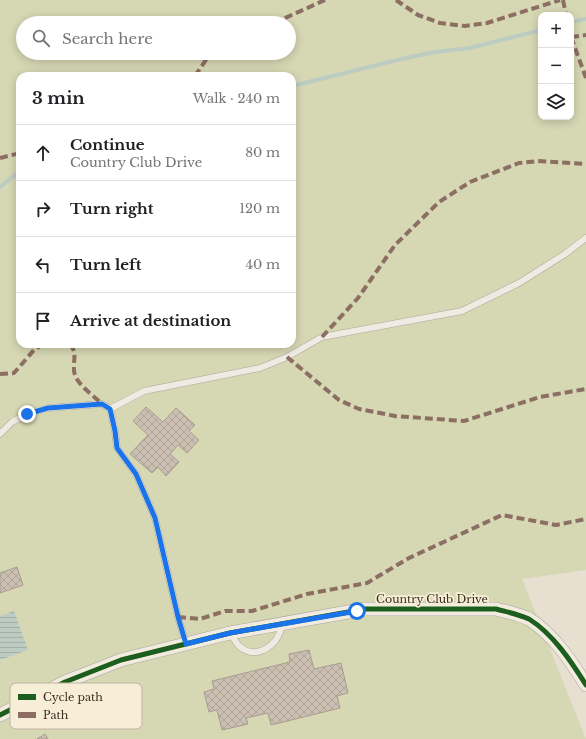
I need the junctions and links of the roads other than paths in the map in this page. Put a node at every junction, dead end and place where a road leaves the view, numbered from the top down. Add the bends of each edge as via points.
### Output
1 (586, 238) edge
2 (110, 409) junction
3 (0, 434) edge
4 (283, 624) junction
5 (230, 633) junction
6 (186, 644) junction
7 (63, 683) edge
8 (586, 685) edge
9 (10, 710) edge
10 (0, 715) edge

1 - 2 lane via 519,283 462,311 322,337 287,357 260,368 144,391
2 - 3 lane via 102,404 48,408 12,422
2 - 6 lane via 117,448 136,474 155,518
4 - 5 street, Country Club Drive
4 - 5 lane via 276,640 259,652 249,652 240,646
4 - 8 street, Country Club Drive via 365,609 496,609 512,612 529,620 547,634 562,650
5 - 6 street, Country Club Drive
6 - 7 street, Country Club Drive via 121,660
9 - 10 street, Country Club Drive

